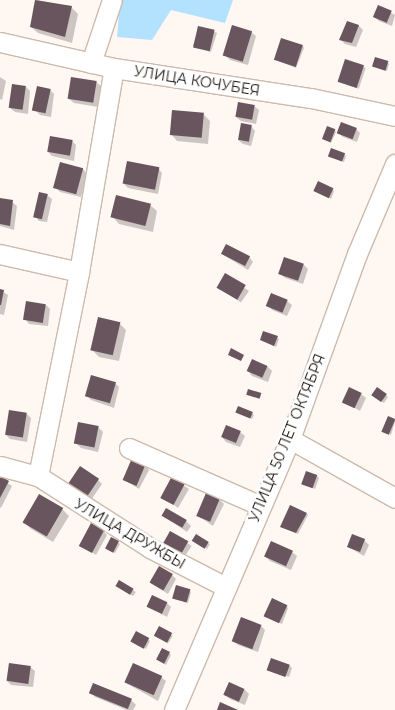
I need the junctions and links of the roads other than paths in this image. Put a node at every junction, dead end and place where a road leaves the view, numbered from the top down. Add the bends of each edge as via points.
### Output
1 (112, 0) edge
2 (0, 42) edge
3 (91, 63) junction
4 (114, 68) junction
5 (395, 116) edge
6 (395, 164) edge
7 (0, 254) edge
8 (79, 272) junction
9 (290, 439) junction
10 (129, 448) dead end
11 (0, 466) edge
12 (38, 476) junction
13 (395, 498) edge
14 (261, 506) junction
15 (226, 587) junction
16 (174, 710) edge

1 - 3 street
2 - 3 street, УЛИЦА КОЧУБЕЯ
3 - 4 street, УЛИЦА КОЧУБЕЯ
4 - 5 street, УЛИЦА КОЧУБЕЯ via 311,98
4 - 8 street
6 - 9 street, УЛИЦА 50 ЛЕТ ОКТЯБРЯ via 357,254
7 - 8 street
8 - 12 street
9 - 13 street
9 - 14 street, УЛИЦА 50 ЛЕТ ОКТЯБРЯ
10 - 14 street
11 - 12 street, УЛИЦА ДРУЖБЫ
12 - 15 street, УЛИЦА ДРУЖБЫ via 150,548
14 - 15 street, УЛИЦА 50 ЛЕТ ОКТЯБРЯ
15 - 16 street, УЛИЦА 50 ЛЕТ ОКТЯБРЯ

